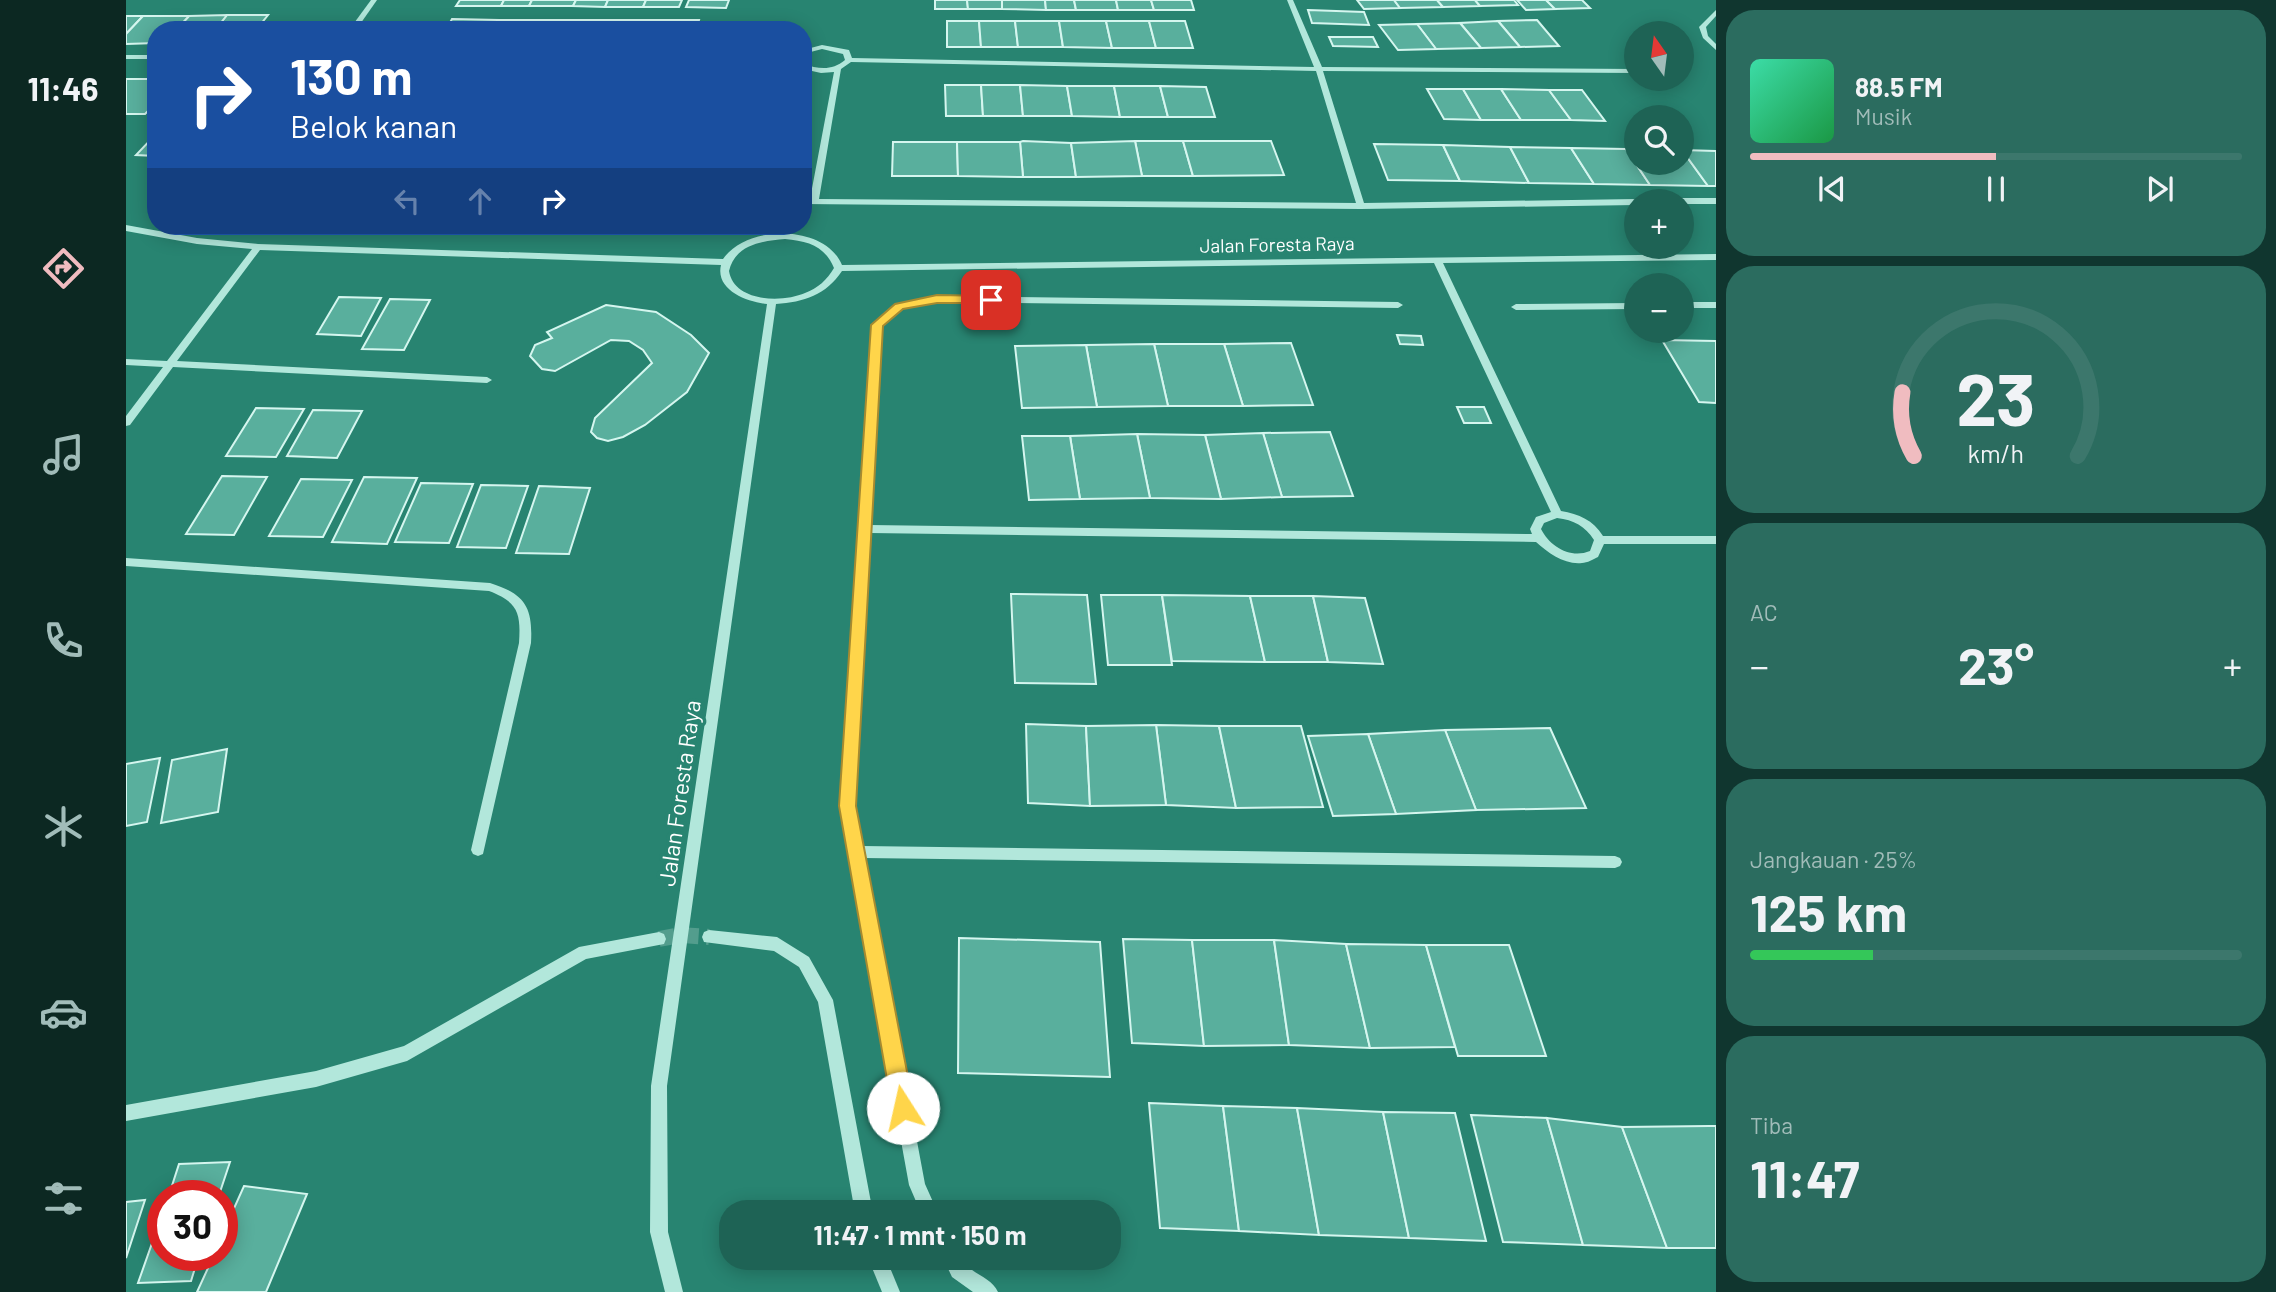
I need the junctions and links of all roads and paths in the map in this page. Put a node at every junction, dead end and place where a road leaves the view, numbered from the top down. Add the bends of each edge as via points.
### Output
1 (374, 0) edge
2 (1290, 0) edge
3 (1716, 12) edge
4 (359, 21) edge
5 (1716, 48) edge
6 (812, 50) edge
7 (126, 57) edge
8 (147, 57) edge
9 (849, 60) junction
10 (1318, 67) junction
11 (838, 68) junction
12 (812, 69) edge
13 (1624, 71) edge
14 (814, 201) joint
15 (1694, 201) edge
16 (1716, 201) edge
17 (1624, 202) edge
18 (1361, 206) junction
19 (126, 228) edge
20 (147, 232) edge
21 (164, 235) edge
22 (774, 235) edge
23 (797, 235) edge
24 (258, 247) junction
25 (1716, 257) edge
26 (725, 262) junction
27 (1438, 262) junction
28 (839, 268) junction
29 (772, 301) junction
30 (1398, 305) dead end
31 (1694, 305) edge
32 (1716, 305) edge
33 (1624, 306) edge
34 (1516, 307) dead end
35 (126, 362) edge
36 (170, 365) junction
37 (486, 380) dead end
38 (126, 423) edge
39 (1557, 514) junction
40 (864, 529) junction
41 (1537, 538) junction
42 (1600, 540) junction
43 (1716, 540) edge
44 (126, 562) edge
45 (478, 850) dead end
46 (856, 852) junction
47 (1615, 862) dead end
48 (709, 937) tunnel mouth
49 (659, 939) tunnel mouth
50 (126, 1113) edge
51 (862, 1200) edge
52 (924, 1200) edge
53 (882, 1270) edge
54 (958, 1270) edge
55 (674, 1292) edge
56 (891, 1292) edge
57 (989, 1292) edge

1 - 4 street
2 - 10 street
3 - 5 street via 1702,27
6 - 9 street via 831,47 846,52
7 - 8 street
9 - 10 street
9 - 11 street
10 - 13 street
10 - 18 street
11 - 12 street
11 - 14 street
14 - 18 street
15 - 16 street
17 - 18 street
19 - 20 street
21 - 24 street
22 - 26 street via 747,244
23 - 28 street via 824,245
24 - 26 street
24 - 36 street
25 - 27 street, Jalan Foresta Raya
26 - 29 street via 724,276 732,288
27 - 28 street, Jalan Foresta Raya
27 - 39 street
28 - 29 street via 833,281 817,292
29 - 55 street, Jalan Foresta Raya via 659,1086 659,1232
30 - 40 street via 937,299 899,307 877,325
31 - 32 street
33 - 34 street
35 - 36 street
36 - 37 street
36 - 38 street
39 - 41 street via 1538,521
39 - 42 street via 1578,519
40 - 41 street
40 - 46 street via 848,806
41 - 42 street via 1545,547 1571,558 1594,554
42 - 43 street
44 - 45 street via 490,587 511,594 522,605 526,643
46 - 47 street
46 - 52 street via 917,1185
48 - 51 street via 777,944 804,962 825,1000
49 - 50 street via 584,952 407,1053 316,1079
53 - 56 street
54 - 57 street

